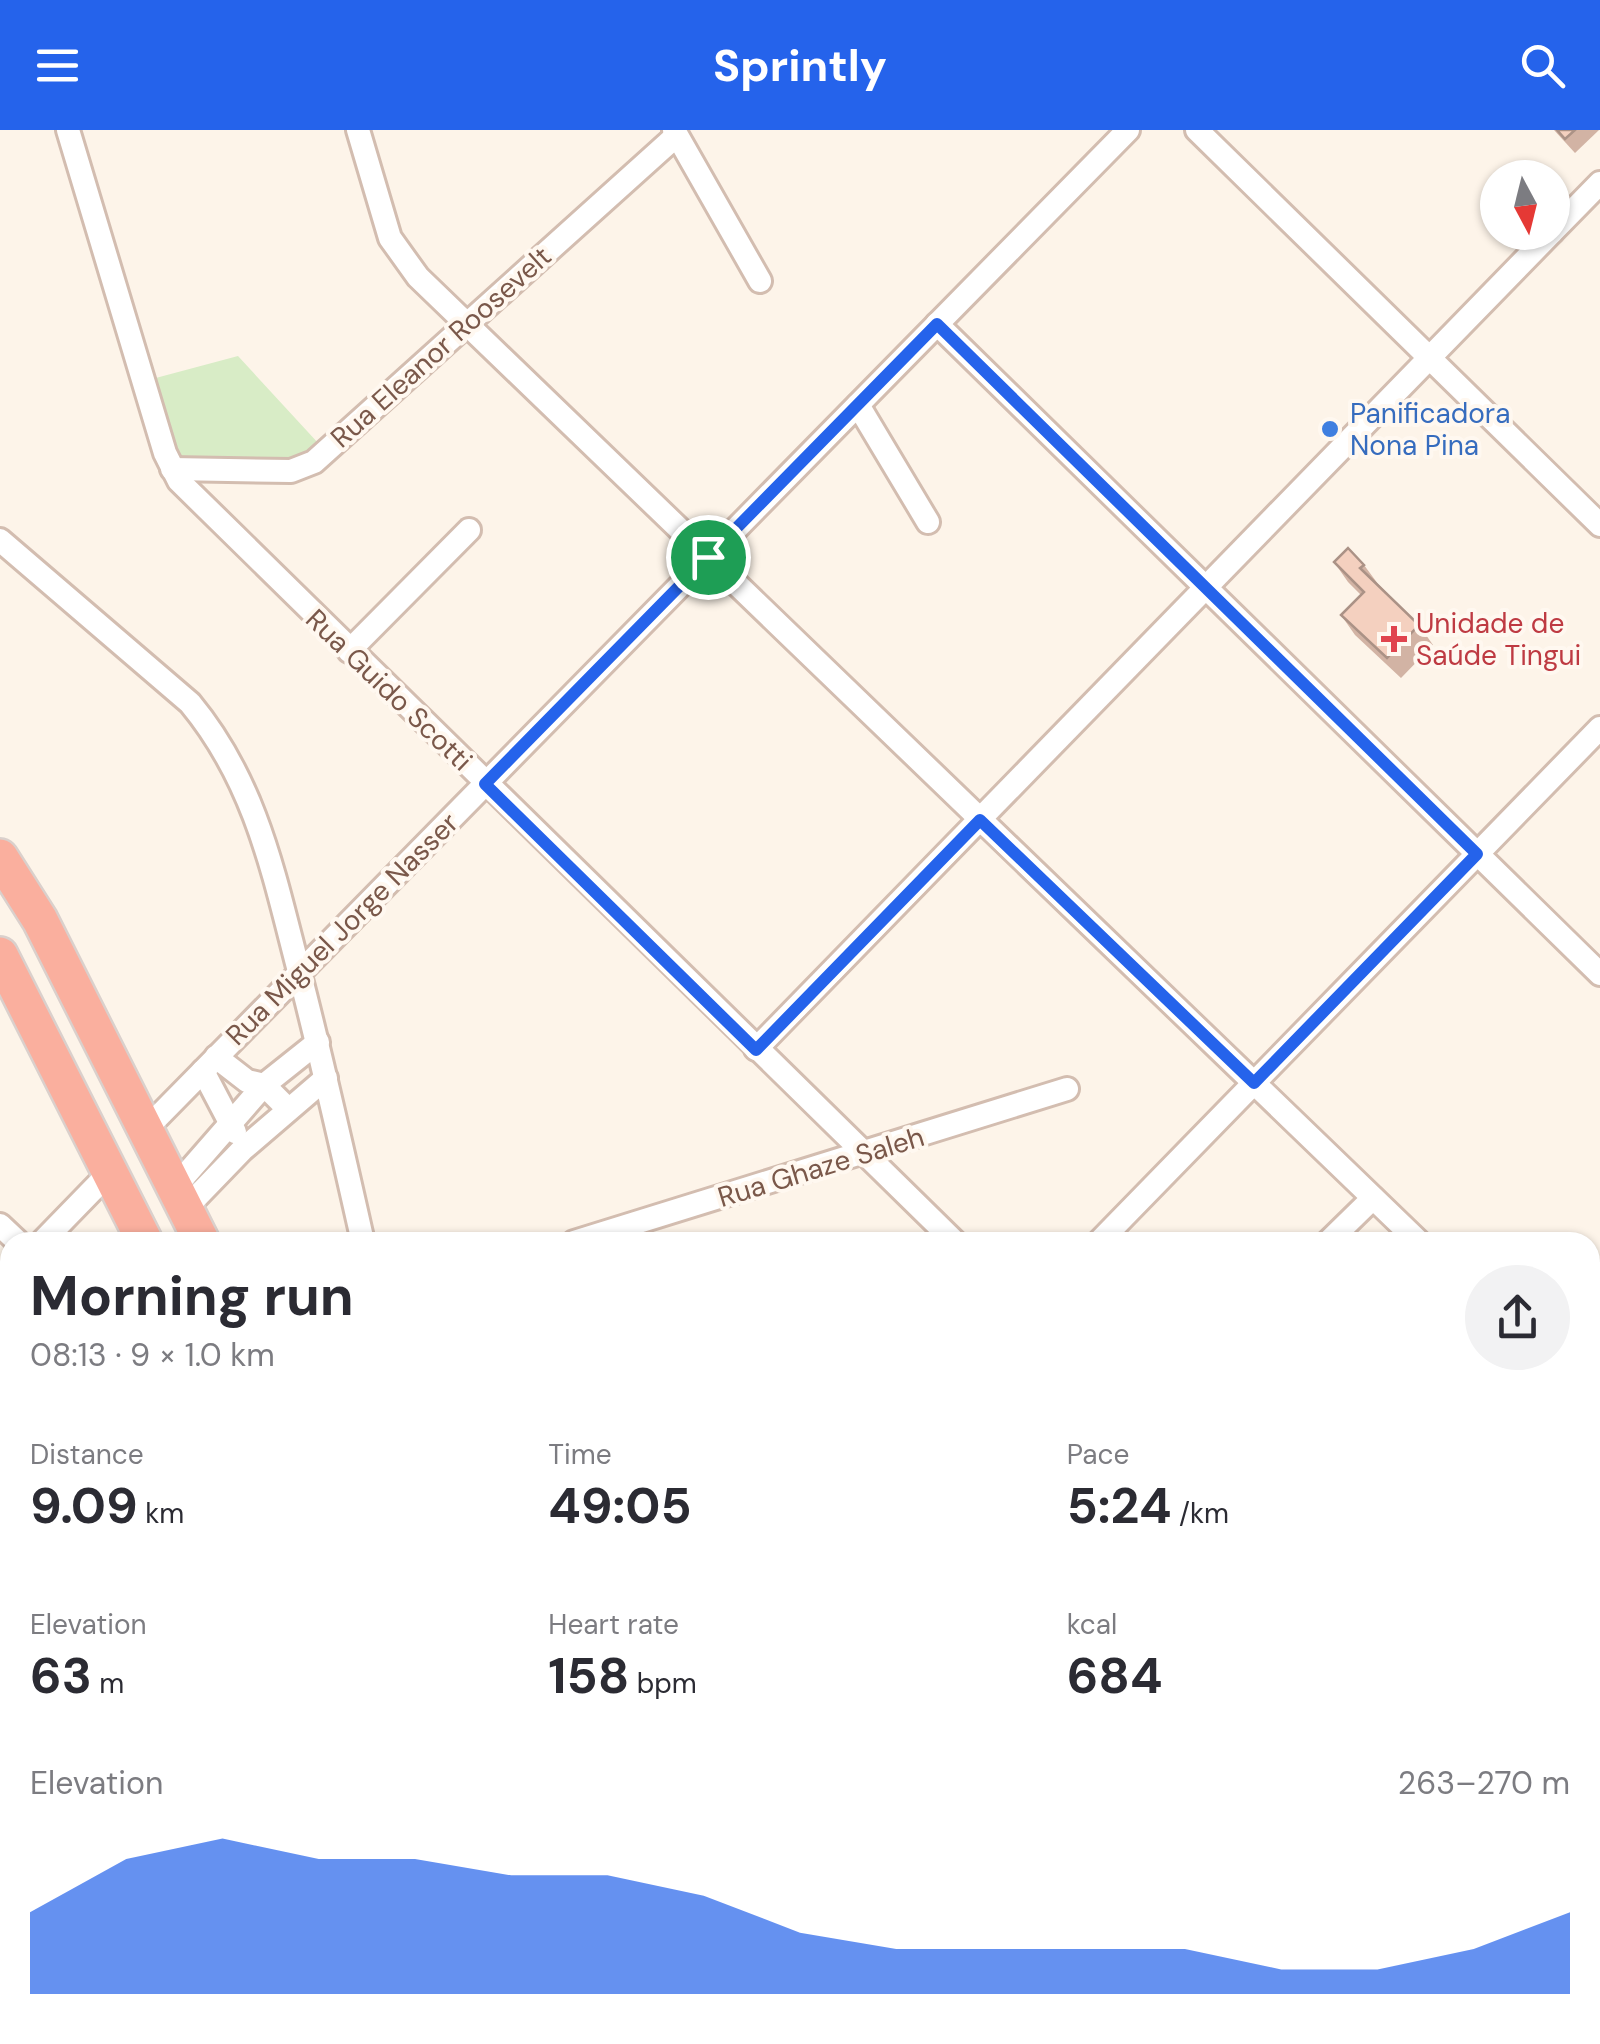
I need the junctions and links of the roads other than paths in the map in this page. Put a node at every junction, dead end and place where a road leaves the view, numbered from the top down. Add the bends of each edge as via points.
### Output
1 (68, 130) edge
2 (358, 130) edge
3 (1128, 130) edge
4 (1196, 130) edge
5 (675, 133) edge
6 (1600, 183) edge
7 (1570, 214) edge
8 (1535, 250) edge
9 (760, 281) dead end
10 (937, 324) junction
11 (467, 325) junction
12 (1430, 358) junction
13 (858, 404) junction
14 (172, 469) junction
15 (928, 522) dead end
16 (1600, 524) edge
17 (469, 530) dead end
18 (0, 540) edge
19 (708, 557) junction
20 (1206, 588) junction
21 (349, 650) junction
22 (1600, 728) edge
23 (485, 784) junction
24 (980, 820) junction
25 (1477, 854) junction
26 (0, 857) edge
27 (0, 954) edge
28 (299, 973) junction
29 (1600, 974) edge
30 (93, 1023) junction
31 (42, 1031) junction
32 (318, 1042) junction
33 (756, 1050) junction
34 (210, 1064) junction
35 (326, 1078) junction
36 (1254, 1083) junction
37 (264, 1085) junction
38 (1067, 1089) dead end
39 (288, 1109) junction
40 (231, 1121) junction
41 (146, 1129) junction
42 (242, 1150) junction
43 (864, 1154) junction
44 (116, 1183) junction
45 (180, 1198) junction
46 (1373, 1198) junction
47 (55, 1232) edge
48 (139, 1232) edge
49 (197, 1232) edge
50 (361, 1232) edge
51 (607, 1232) edge
52 (945, 1232) edge
53 (1109, 1232) edge
54 (1338, 1232) edge
55 (1409, 1232) edge

1 - 14 street, Rua Guido Scotti
2 - 11 street via 396,250
3 - 10 street, Rua Miguel Jorge Nasser
4 - 12 street
5 - 9 street
5 - 11 street, Rua Eleanor Roosevelt
6 - 7 street
8 - 12 street
10 - 13 street, Rua Miguel Jorge Nasser
10 - 20 street
11 - 14 street, Rua Eleanor Roosevelt via 302,469
11 - 19 street
12 - 16 street
12 - 20 street
13 - 15 street
13 - 19 street, Rua Miguel Jorge Nasser
14 - 21 street, Rua Guido Scotti via 195,500
17 - 21 street
18 - 28 street via 162,676 211,729 260,823
19 - 23 street, Rua Miguel Jorge Nasser
19 - 24 street
20 - 24 street
20 - 25 street
21 - 23 street, Rua Guido Scotti
22 - 25 street
23 - 28 street, Rua Miguel Jorge Nasser
23 - 33 street, Rua Guido Scotti
24 - 33 street
24 - 36 street
25 - 29 street
25 - 36 street
26 - 30 highway
27 - 31 highway
28 - 32 street
28 - 34 street, Rua Miguel Jorge Nasser
30 - 31 highway
30 - 41 highway
31 - 44 highway
32 - 35 street
32 - 37 street
33 - 43 street, Rua Guido Scotti
34 - 37 street
34 - 40 street
34 - 41 street, Rua Miguel Jorge Nasser
35 - 39 street
35 - 50 street
36 - 46 street
36 - 53 street
37 - 39 street
37 - 40 street
38 - 43 street, Rua Ghaze Saleh
39 - 42 street
40 - 42 street
40 - 45 street
41 - 44 highway
41 - 45 highway
42 - 45 street
43 - 51 street, Rua Ghaze Saleh
43 - 52 street, Rua Guido Scotti
44 - 47 street
44 - 48 highway
45 - 49 highway
46 - 54 street
46 - 55 street

